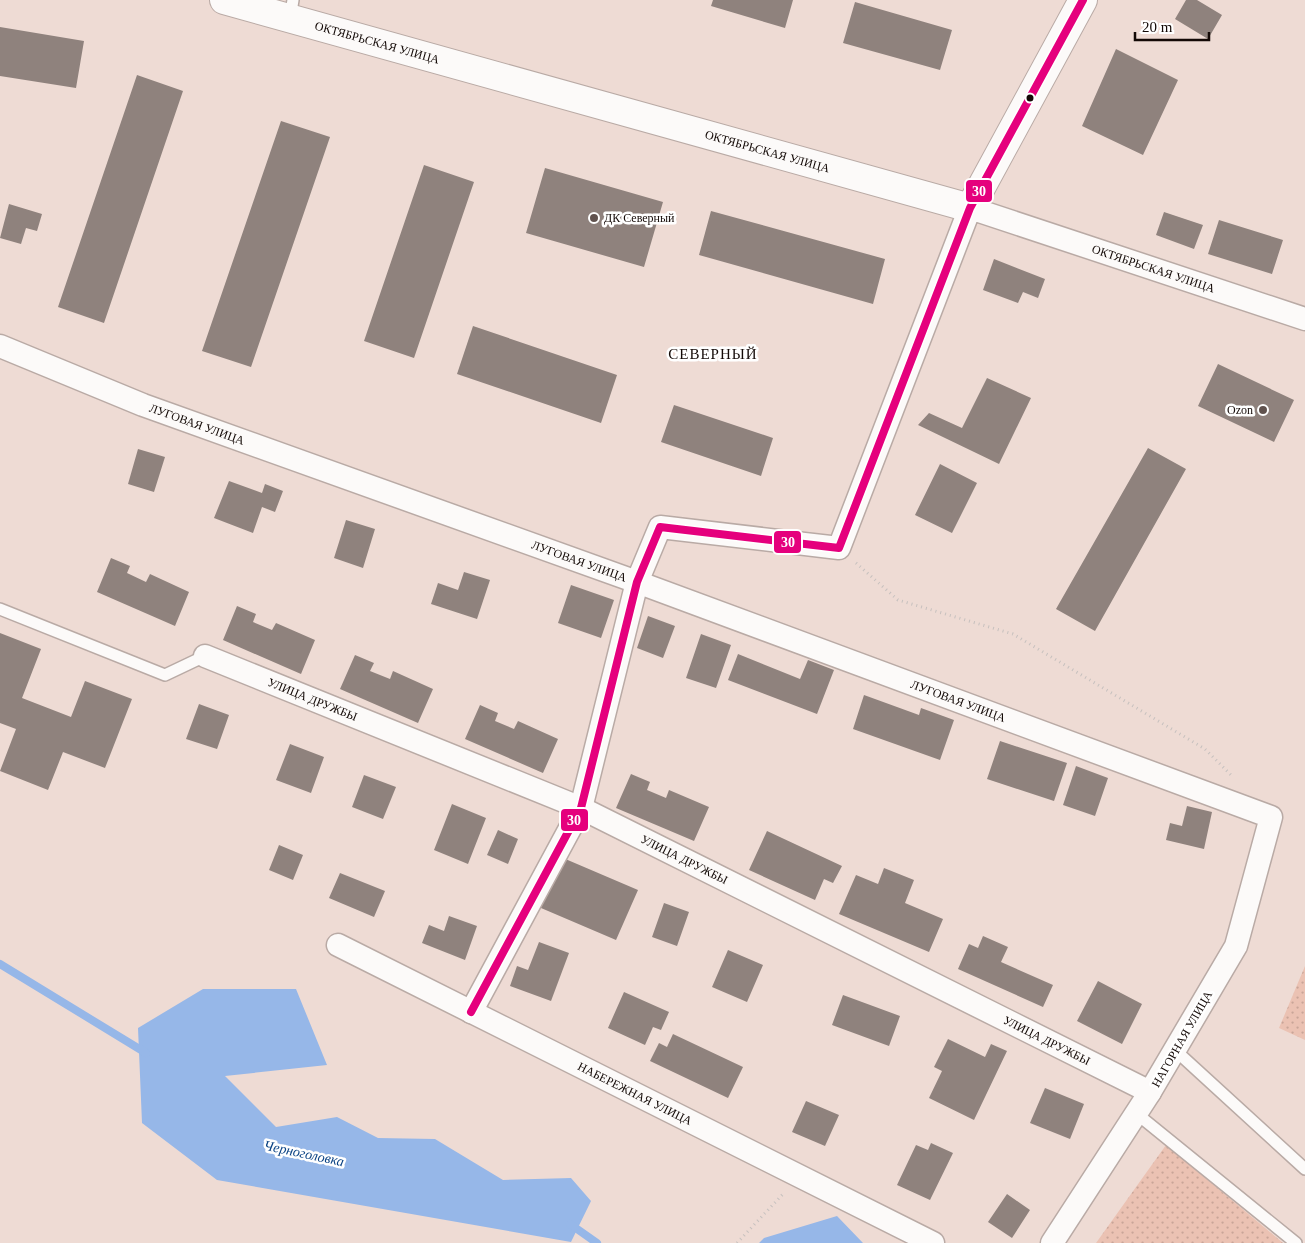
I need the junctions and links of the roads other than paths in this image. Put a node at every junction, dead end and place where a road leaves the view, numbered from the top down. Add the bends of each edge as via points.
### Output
1 (224, 0) edge
2 (1083, 0) edge
3 (291, 9) edge
4 (970, 208) junction
5 (1305, 319) edge
6 (0, 346) edge
7 (637, 582) junction
8 (0, 608) edge
9 (205, 656) joint
10 (580, 808) junction
11 (1271, 817) joint
12 (338, 945) dead end
13 (471, 1012) junction
14 (1175, 1050) junction
15 (1150, 1092) junction
16 (1136, 1114) junction
17 (1305, 1169) edge
18 (1060, 1239) edge
19 (932, 1243) edge
20 (1296, 1243) edge

1 - 3 street, ОКТЯБРЬСКАЯ УЛИЦА
2 - 4 street
3 - 4 street, ОКТЯБРЬСКАЯ УЛИЦА
4 - 5 street, ОКТЯБРЬСКАЯ УЛИЦА
4 - 7 street via 839,548 660,527
6 - 7 street, ЛУГОВАЯ УЛИЦА via 143,405
7 - 10 street
7 - 11 street, ЛУГОВАЯ УЛИЦА
8 - 9 lane via 165,676
9 - 10 street, УЛИЦА ДРУЖБЫ
10 - 13 street
10 - 15 street, УЛИЦА ДРУЖБЫ
11 - 14 street, НАГОРНАЯ УЛИЦА via 1236,946
12 - 13 street, НАБЕРЕЖНАЯ УЛИЦА
13 - 19 street, НАБЕРЕЖНАЯ УЛИЦА
14 - 15 street, НАГОРНАЯ УЛИЦА
14 - 17 lane
15 - 16 street, НАГОРНАЯ УЛИЦА
16 - 18 street, НАГОРНАЯ УЛИЦА
16 - 20 lane

